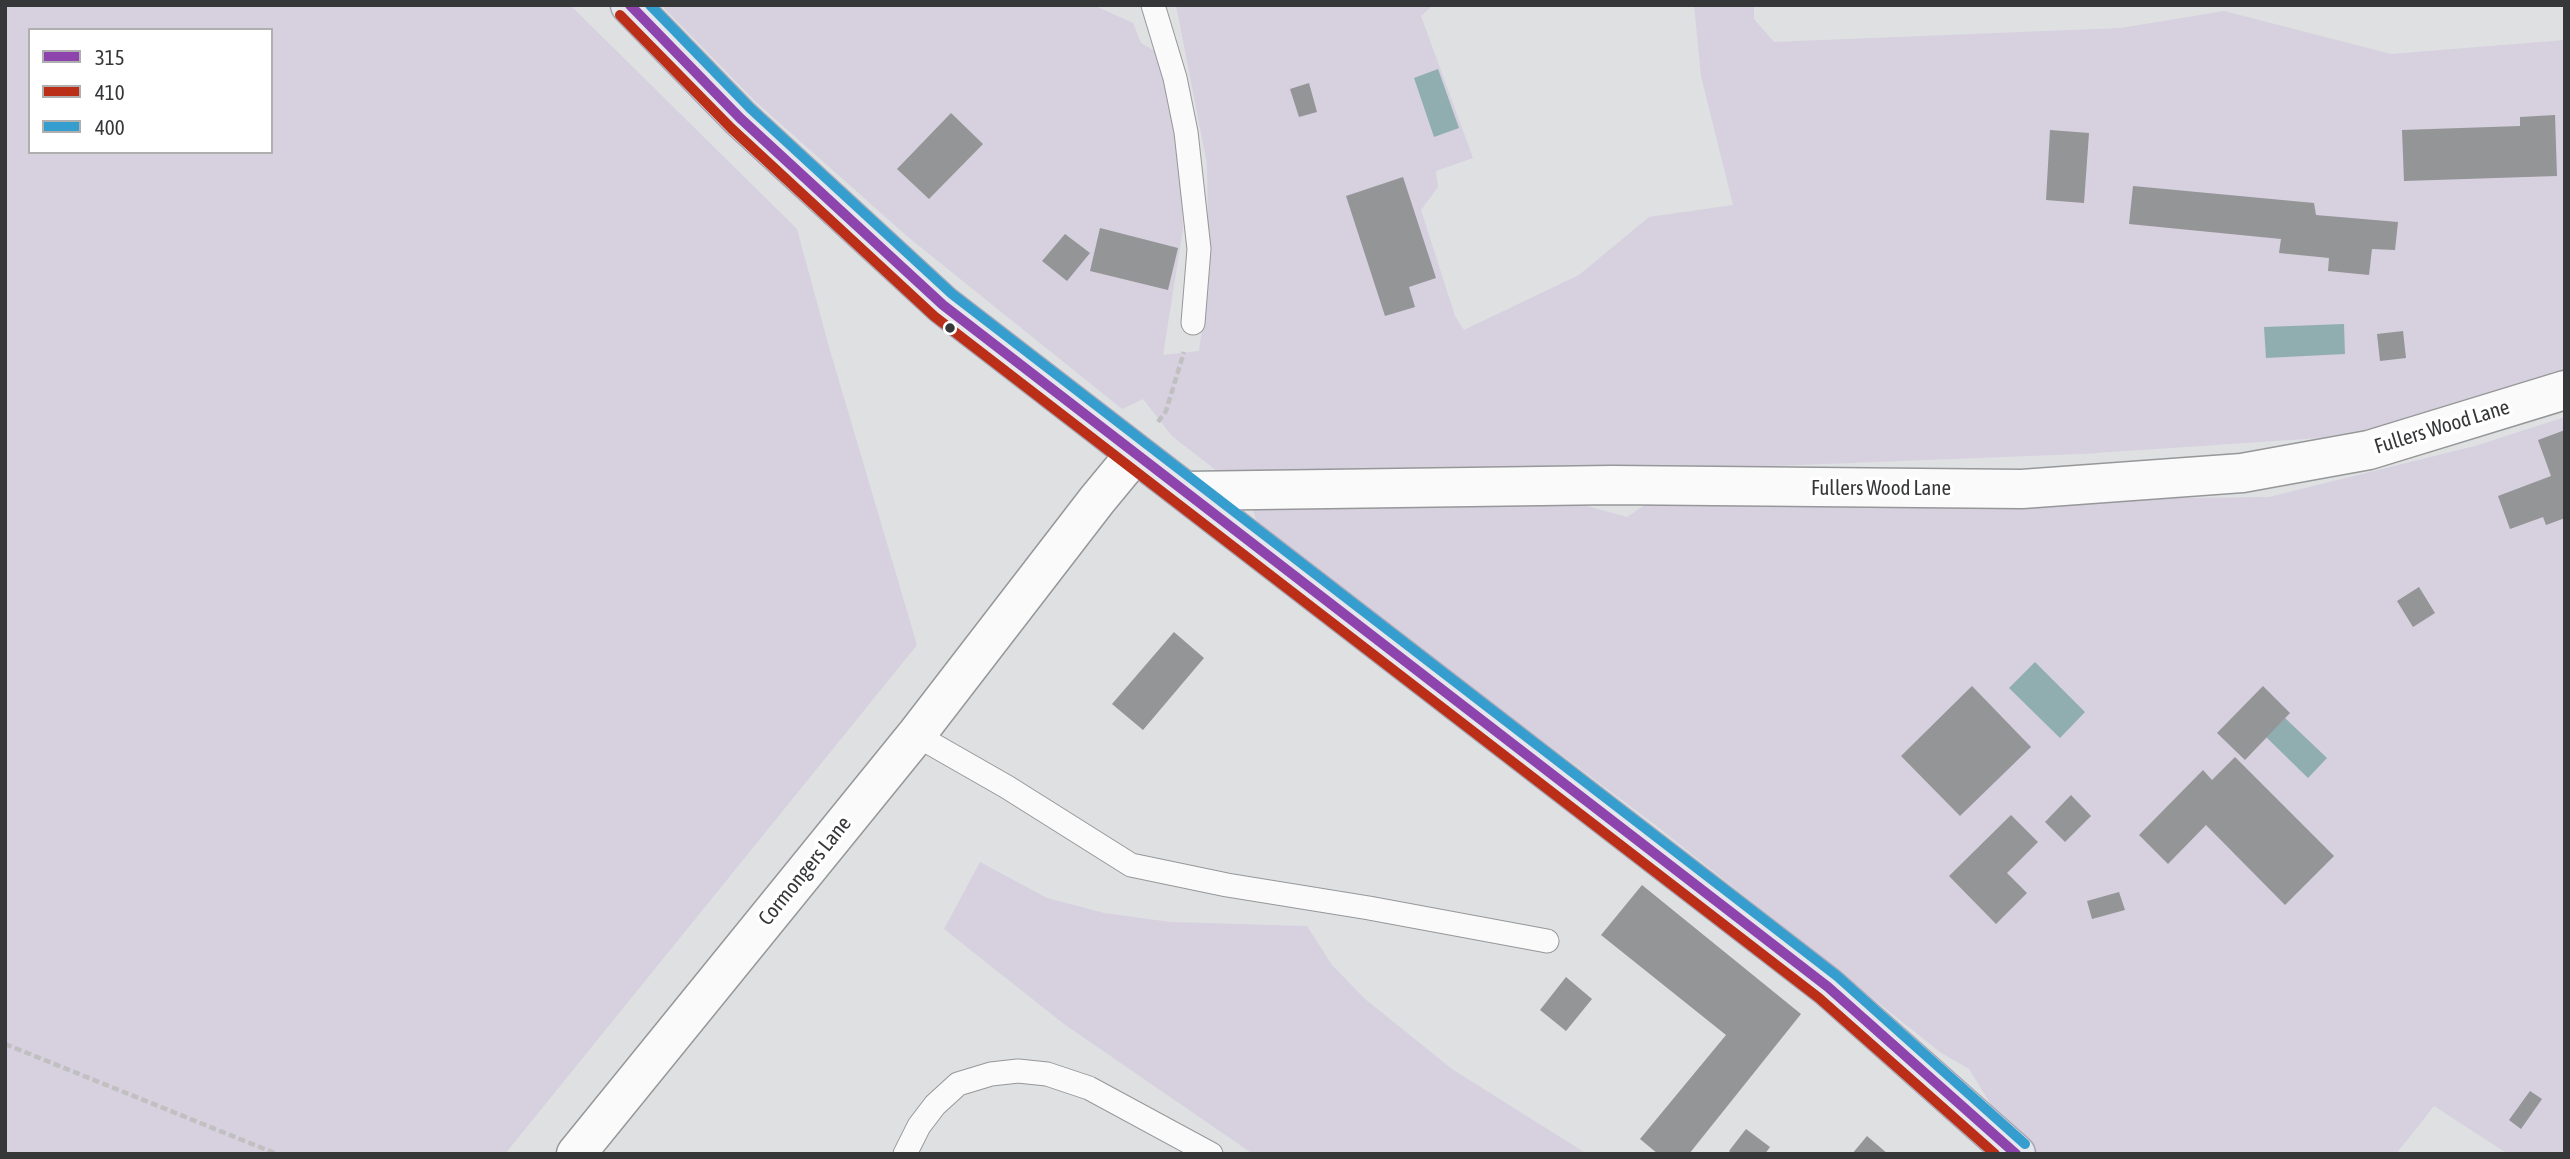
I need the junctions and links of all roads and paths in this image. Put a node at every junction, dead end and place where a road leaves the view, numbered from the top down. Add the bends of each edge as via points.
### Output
1 (630, 5) edge
2 (1153, 5) edge
3 (1193, 323) joint
4 (2565, 390) edge
5 (1135, 454) junction
6 (1186, 491) junction
7 (916, 735) junction
8 (1547, 941) dead end
9 (5, 1044) edge
10 (277, 1154) edge
11 (576, 1154) edge
12 (905, 1154) edge
13 (1211, 1154) edge
14 (2016, 1154) edge

1 - 5 main road via 740,118 943,305
2 - 3 lane via 1186,132 1199,249
3 - 5 path via 1166,411
4 - 6 street, Fullers Wood Lane via 2369,450 2228,474 2022,489 1612,485
5 - 6 main road
5 - 7 street, Cormongers Lane
6 - 14 main road via 1828,987
7 - 8 lane via 1131,865
7 - 11 street, Cormongers Lane
9 - 10 path
12 - 13 lane via 919,1126 958,1084 1018,1071 1047,1073 1090,1088

